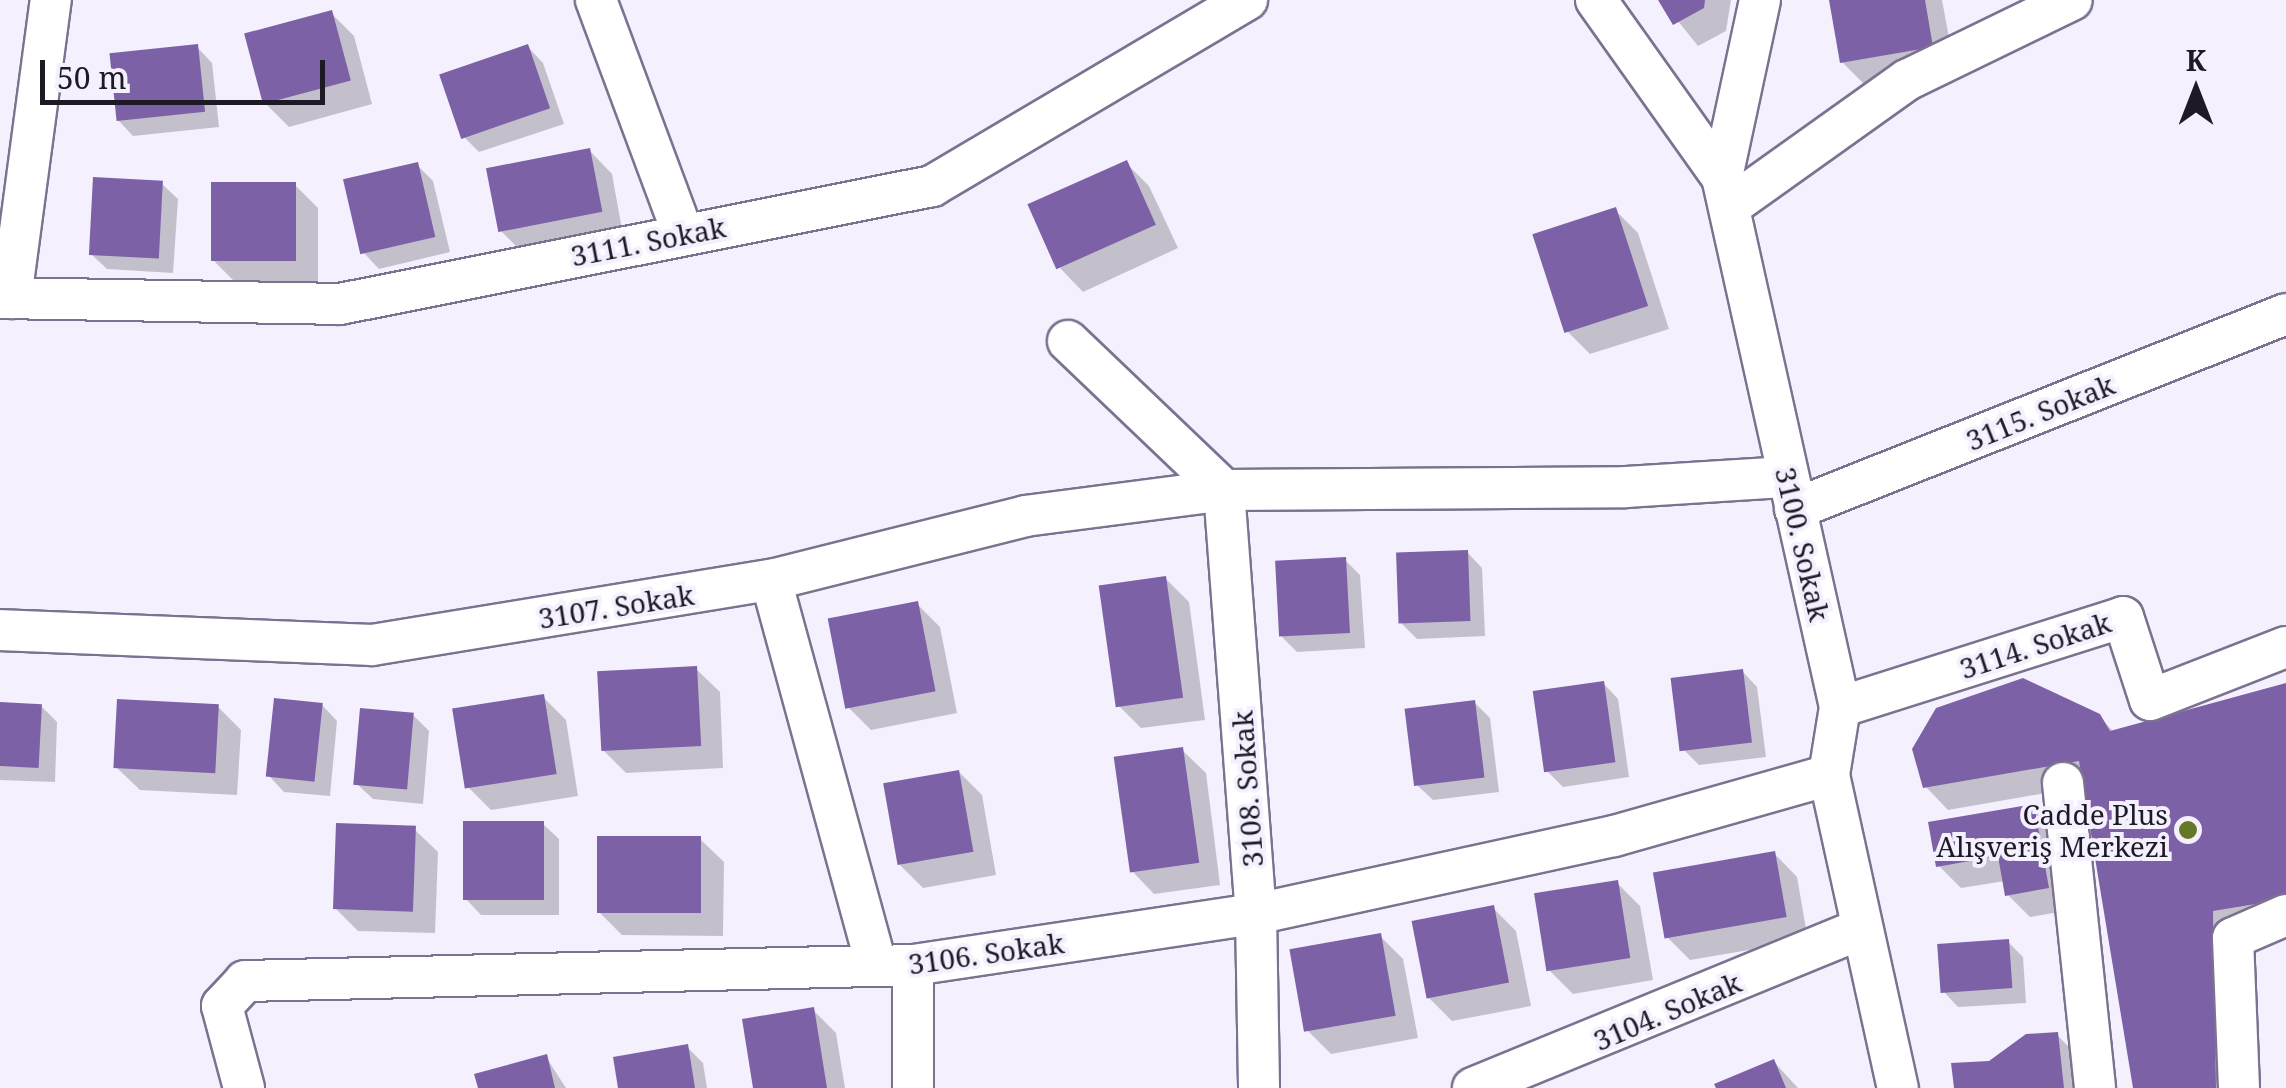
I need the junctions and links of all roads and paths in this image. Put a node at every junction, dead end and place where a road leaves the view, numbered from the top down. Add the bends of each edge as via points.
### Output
1 (51, 0) edge
2 (596, 0) edge
3 (1246, 0) edge
4 (1596, 0) edge
5 (1760, 0) edge
6 (2072, 0) edge
7 (1728, 191) junction
8 (683, 234) junction
9 (5, 298) edge
10 (2286, 314) edge
11 (1068, 341) dead end
12 (1224, 490) junction
13 (1791, 493) junction
14 (771, 580) junction
15 (0, 630) edge
16 (2286, 647) edge
17 (1840, 707) junction
18 (1829, 775) junction
19 (2063, 783) dead end
20 (1256, 914) junction
21 (2286, 915) edge
22 (1860, 929) junction
23 (894, 966) junction
24 (244, 1088) edge
25 (913, 1088) edge
26 (1259, 1088) edge
27 (1473, 1088) edge
28 (1898, 1088) edge
29 (2095, 1088) edge
30 (2239, 1088) edge

1 - 9 street
2 - 8 street
3 - 8 street, 3111. Sokak via 932,186
4 - 7 street
5 - 7 street, 3100. Sokak
6 - 7 street via 1907,80
7 - 13 street, 3100. Sokak
8 - 9 street, 3111. Sokak via 340,304
10 - 13 street, 3115. Sokak
11 - 12 street
12 - 13 street, 3115. Sokak via 1626,487
12 - 14 street, 3107. Sokak via 1026,516
12 - 20 street, 3108. Sokak
13 - 17 street, 3100. Sokak
14 - 15 street, 3107. Sokak via 372,645
14 - 23 street
16 - 17 street, 3114. Sokak via 2150,700 2123,617
17 - 18 street, 3100. Sokak
18 - 20 street, 3106. Sokak via 1614,836
18 - 22 street, 3100. Sokak
19 - 29 street
20 - 23 street, 3106. Sokak
20 - 26 street, 3108. Sokak
21 - 30 street via 2233,938
22 - 27 street, 3104. Sokak
22 - 28 street, 3100. Sokak
23 - 24 street, 3106. Sokak via 245,981 222,1006
23 - 25 street

